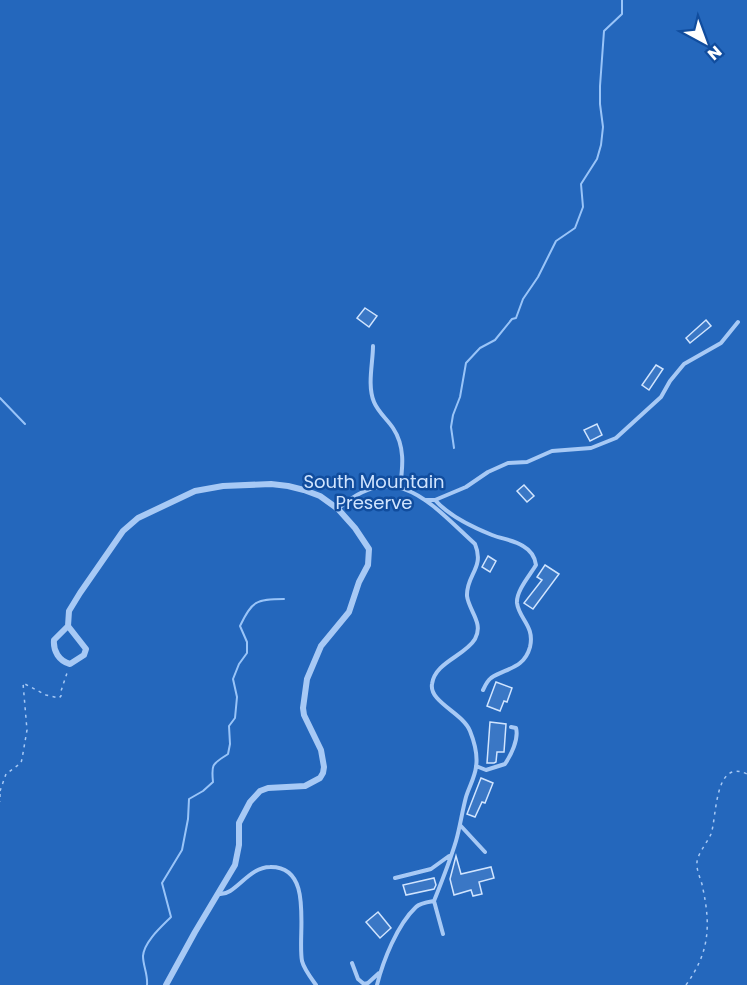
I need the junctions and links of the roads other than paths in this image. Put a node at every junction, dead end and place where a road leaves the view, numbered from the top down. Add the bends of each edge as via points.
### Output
1 (738, 322) dead end
2 (374, 346) dead end
3 (400, 487) junction
4 (424, 500) junction
5 (435, 500) junction
6 (338, 509) junction
7 (68, 626) junction
8 (483, 690) dead end
9 (511, 727) dead end
10 (476, 766) junction
11 (460, 825) junction
12 (485, 852) dead end
13 (450, 855) junction
14 (395, 878) dead end
15 (219, 894) junction
16 (434, 901) junction
17 (443, 934) dead end
18 (352, 963) dead end
19 (381, 972) junction
20 (166, 985) edge
21 (316, 985) edge
22 (377, 985) edge

1 - 5 lane via 721,343 684,364 661,397 616,438 591,448 552,451 527,462 508,463
2 - 3 lane via 371,388 374,402 402,447
3 - 4 lane
3 - 6 lane via 362,490
4 - 5 lane
4 - 10 lane via 475,544 478,552 479,562 467,596 477,619 477,634 467,648 442,666 431,685 439,701 465,721 475,747
5 - 8 lane via 460,519 524,546 535,560 517,603 530,633 526,656 515,668 489,679
6 - 7 street via 320,496 288,486 223,486 195,491 138,519 123,531 69,611
6 - 15 street via 365,541 370,558 349,612 321,646 307,679 304,715 321,750 323,773 304,786 268,788 256,794 238,823 238,855
7 - 7 street via 86,649 84,655 70,664 62,660 54,646 54,639
9 - 10 lane via 518,732 505,764 486,770
10 - 11 lane
11 - 12 lane
11 - 13 lane
13 - 14 lane via 431,869
13 - 16 lane
15 - 20 street
15 - 21 lane via 226,894 249,874 271,867 297,882 301,894 303,964
16 - 17 lane
16 - 19 lane via 417,906 390,947
18 - 19 lane via 364,984
19 - 22 lane

